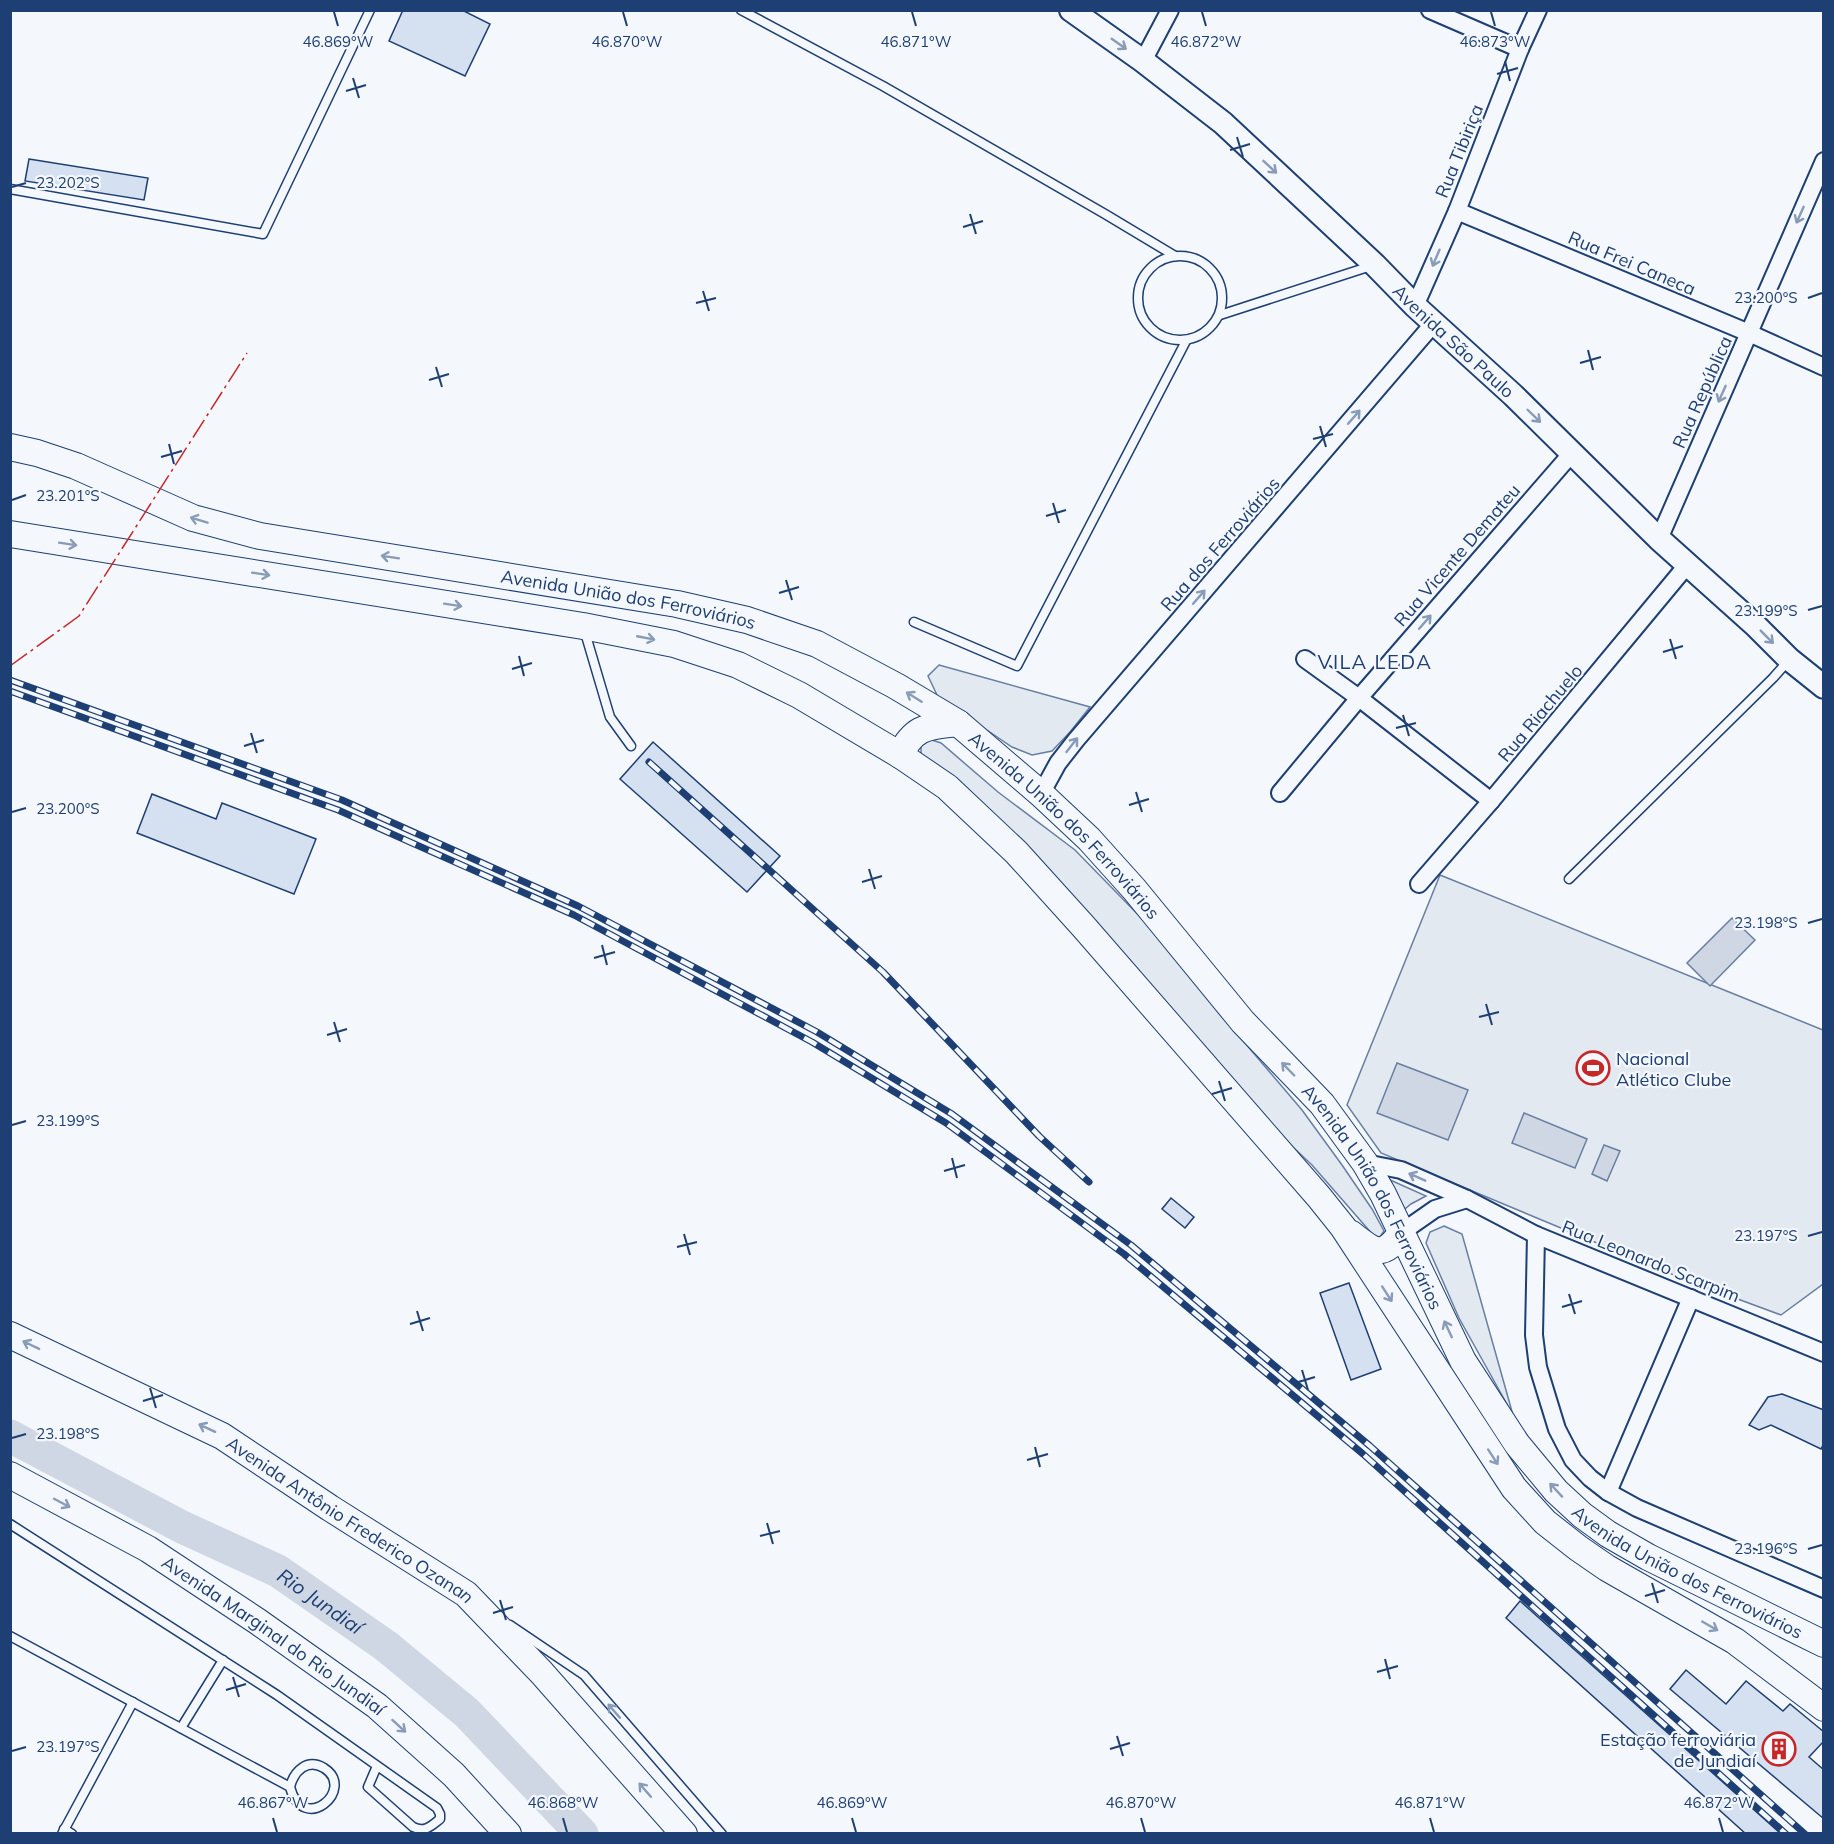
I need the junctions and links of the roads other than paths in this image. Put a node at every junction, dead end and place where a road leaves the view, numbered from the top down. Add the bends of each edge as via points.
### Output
1 (370, 10) edge
2 (741, 10) edge
3 (1071, 10) edge
4 (1170, 10) edge
5 (1430, 10) edge
6 (1538, 10) edge
7 (1520, 49) junction
8 (1143, 61) junction
9 (1824, 161) edge
10 (10, 189) edge
11 (1457, 211) junction
12 (1175, 256) junction
13 (1375, 265) junction
14 (1415, 306) junction
15 (1220, 315) junction
16 (1434, 323) junction
17 (1749, 333) junction
18 (1186, 341) junction
19 (1824, 367) edge
20 (10, 447) edge
21 (1572, 453) junction
22 (10, 534) edge
23 (1659, 540) junction
24 (1688, 564) junction
25 (914, 622) dead end
26 (583, 626) junction
27 (1305, 658) dead end
28 (1789, 659) junction
29 (1821, 678) edge
30 (1359, 698) junction
31 (958, 723) junction
32 (631, 746) dead end
33 (900, 755) junction
34 (1280, 793) dead end
35 (1041, 794) junction
36 (1491, 801) junction
37 (1569, 879) dead end
38 (1419, 884) dead end
39 (1365, 1163) junction
40 (1467, 1199) junction
41 (1343, 1227) junction
42 (1402, 1232) junction
43 (1536, 1235) junction
44 (1691, 1298) junction
45 (10, 1335) edge
46 (1824, 1353) edge
47 (10, 1475) edge
48 (1608, 1492) junction
49 (10, 1524) edge
50 (1695, 1579) junction
51 (1824, 1589) edge
52 (466, 1594) junction
53 (1680, 1609) junction
54 (10, 1636) edge
55 (1824, 1644) edge
56 (223, 1660) junction
57 (133, 1702) junction
58 (1824, 1708) edge
59 (181, 1728) junction
60 (377, 1766) junction
61 (290, 1787) junction
62 (66, 1832) edge
63 (508, 1833) edge
64 (684, 1833) edge
65 (722, 1833) edge

1 - 10 lane via 263,234
2 - 12 lane via 883,86
3 -> 8 main road, Avenida São Paulo
4 - 8 street
5 - 7 street
6 - 7 street, Rua Tibiriça
7 - 11 street, Rua Tibiriça
8 -> 13 main road, Avenida São Paulo via 1223,123
9 -> 17 street, Rua República
11 -> 14 street, Rua Tibiriça
11 - 17 street, Rua Frei Caneca
12 - 15 lane via 1197,259 1215,272 1223,293
12 - 18 lane via 1154,264 1141,282 1138,304 1146,324 1164,338
13 - 14 main road, Avenida São Paulo
13 - 15 lane
14 - 16 main road, Avenida São Paulo
15 - 18 lane via 1206,332
16 -> 21 main road, Avenida São Paulo
35 -> 16 street, Rua dos Ferroviários via 1076,740
17 - 19 street, Rua Frei Caneca
17 -> 23 street, Rua República
18 - 25 lane via 1017,666
31 -> 20 main road, Avenida União dos Ferroviários via 817,644 747,620 677,604 260,536 193,519 76,466
21 - 23 main road, Avenida São Paulo
30 -> 21 street, Rua Vicente Demateu
22 -> 26 main road, Avenida União dos Ferroviários
23 - 24 main road, Avenida São Paulo
24 -> 28 main road, Avenida São Paulo
24 - 36 street, Rua Riachuelo
26 - 32 lane via 610,717
26 -> 33 main road, Avenida União dos Ferroviários via 674,644 738,665 799,695
27 - 30 street
28 - 29 main road, Avenida São Paulo
28 - 37 lane
30 - 34 street, Rua Vicente Demateu
30 - 36 street
31 - 33 main road via 922,729 912,735
31 - 35 main road, Avenida União dos Ferroviários
33 - 41 main road, Avenida União dos Ferroviários via 947,787 1017,852
39 -> 35 main road, Avenida União dos Ferroviários via 1322,1104 1164,921 1089,839
36 - 38 street, Rua Riachuelo
40 -> 39 street, Rua Leonardo Scarpim via 1401,1170
39 - 42 main road, Avenida União dos Ferroviários
40 - 42 street via 1435,1209
40 - 43 street, Rua Leonardo Scarpim
41 - 42 main road via 1373,1251 1389,1247
41 -> 53 main road, Avenida União dos Ferroviários via 1514,1488 1545,1522 1578,1548
50 -> 42 main road, Avenida União dos Ferroviários via 1608,1534 1556,1491 1517,1444 1463,1361
43 - 44 street, Rua Leonardo Scarpim
43 - 48 street via 1534,1335 1538,1367 1557,1429 1573,1460
44 - 46 street, Rua Leonardo Scarpim
44 - 48 street
52 -> 45 main road, Avenida Antônio Frederico Ozanan via 222,1436
47 -> 63 main road, Avenida Marginal do Rio Jundiaí via 148,1549 368,1700 454,1776
48 - 51 street
49 - 56 lane
50 - 53 main road
50 - 55 main road, Avenida União dos Ferroviários
64 -> 52 main road, Avenida Antônio Frederico Ozanan
65 -> 52 lane via 584,1675
53 -> 58 main road, Avenida União dos Ferroviários via 1735,1641
54 - 57 lane
56 - 59 lane
56 - 60 lane
57 - 59 lane
57 - 62 lane
59 - 61 lane
60 - 60 lane via 437,1808 440,1819 424,1830 413,1827 368,1787
61 - 61 lane via 299,1804 318,1808 327,1803 334,1786 326,1769 317,1765 298,1770

